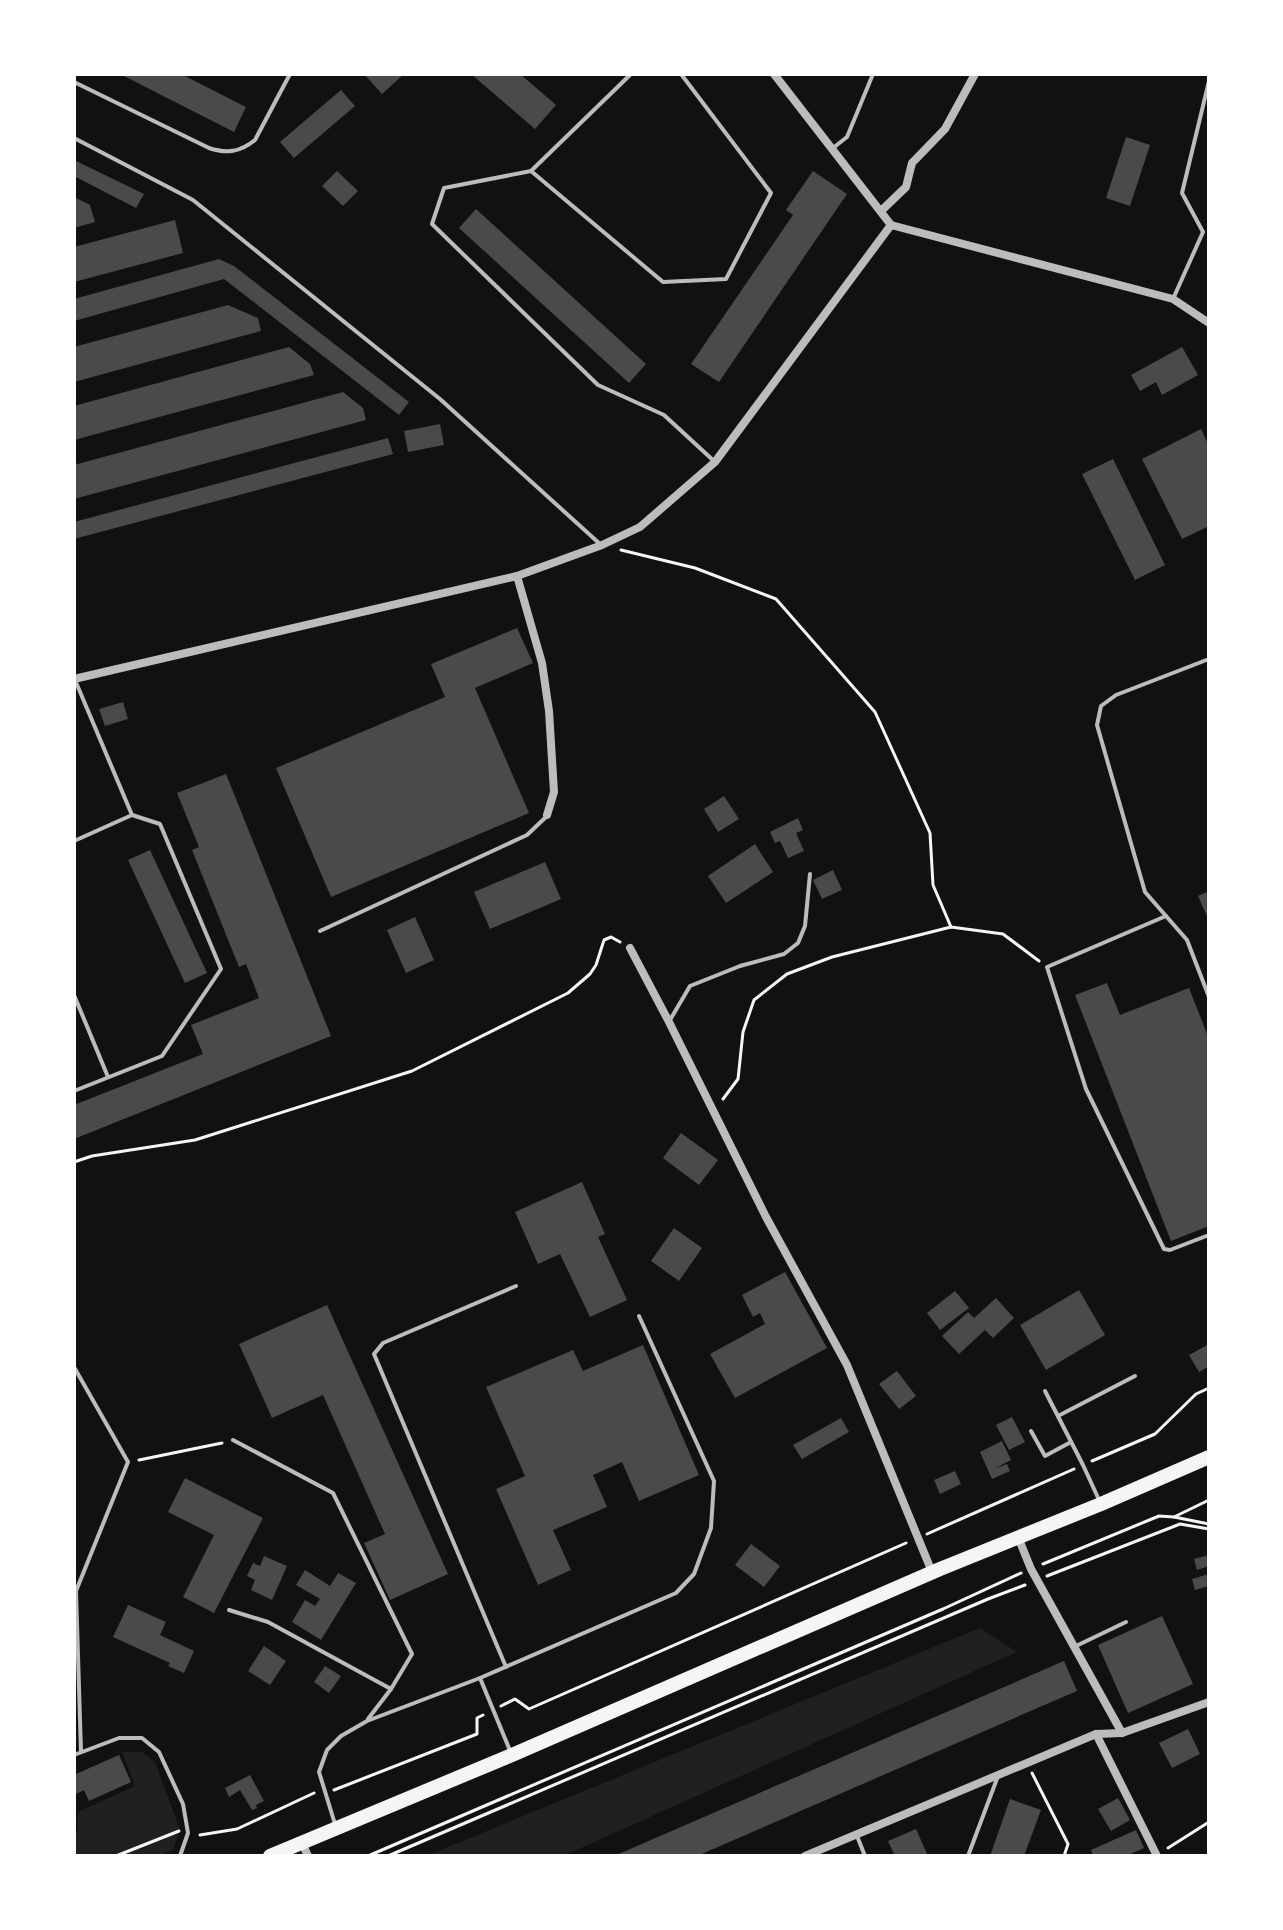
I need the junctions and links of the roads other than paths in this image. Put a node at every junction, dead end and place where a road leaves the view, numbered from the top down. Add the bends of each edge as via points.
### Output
1 (290, 74) edge
2 (631, 74) edge
3 (681, 74) edge
4 (774, 74) edge
5 (873, 74) edge
6 (975, 74) edge
7 (1209, 81) edge
8 (74, 82) edge
9 (74, 138) edge
10 (832, 149) junction
11 (531, 171) junction
12 (881, 211) junction
13 (891, 225) junction
14 (1206, 232) edge
15 (1173, 299) junction
16 (1209, 323) edge
17 (715, 462) junction
18 (602, 545) junction
19 (517, 576) junction
20 (1209, 659) edge
21 (74, 679) edge
22 (132, 815) junction
23 (547, 815) joint
24 (74, 841) edge
25 (810, 874) dead end
26 (1166, 916) junction
27 (320, 931) dead end
28 (630, 948) road end
29 (74, 995) edge
30 (1209, 997) edge
31 (669, 1022) junction
32 (108, 1077) junction
33 (74, 1091) edge
34 (1209, 1235) edge
35 (516, 1286) dead end
36 (639, 1316) dead end
37 (74, 1367) edge
38 (1135, 1376) dead end
39 (1045, 1391) dead end
40 (1058, 1416) junction
41 (1031, 1431) dead end
42 (233, 1440) road end
43 (1071, 1442) junction
44 (1209, 1457) edge
45 (1101, 1504) junction
46 (1017, 1536) junction
47 (932, 1572) junction
48 (229, 1610) dead end
49 (1126, 1622) dead end
50 (1073, 1647) junction
51 (506, 1667) junction
52 (480, 1678) junction
53 (391, 1689) junction
54 (1209, 1702) edge
55 (367, 1721) junction
56 (1122, 1733) junction
57 (1096, 1734) junction
58 (81, 1752) junction
59 (74, 1755) edge
60 (512, 1755) junction
61 (999, 1774) junction
62 (337, 1830) junction
63 (856, 1835) junction
64 (305, 1850) edge
65 (1157, 1855) edge
66 (180, 1856) edge
67 (270, 1856) edge
68 (805, 1856) edge
69 (865, 1856) edge
70 (968, 1856) edge

1 - 8 lane via 255,140 228,152 209,148
2 - 11 lane
3 - 11 lane via 771,193 726,279 663,282
4 - 10 street
5 - 10 lane via 847,137
6 - 12 street via 945,129 912,163 906,187
7 - 14 lane via 1182,193
9 - 18 lane via 193,200 440,399
10 - 12 street
11 - 17 lane via 444,188 432,224 598,385 664,415
12 - 13 street
13 - 15 street
13 - 17 street
14 - 15 lane
15 - 16 street
17 - 18 street via 640,527
18 - 19 street
19 - 21 street
19 - 23 street via 542,663 549,711 554,792
20 - 26 lane via 1116,695 1101,706 1097,725 1145,892
21 - 22 lane
22 - 24 lane
22 - 32 lane via 160,824 221,969 162,1056
23 - 27 lane via 527,835
25 - 31 lane via 798,943 784,954 690,986
26 - 30 lane via 1187,940
26 - 34 lane via 1047,967 1086,1089 1164,1249
28 - 31 street
29 - 32 lane
31 - 47 street via 847,1365
32 - 33 lane
35 - 51 lane via 383,1343 374,1354
36 - 51 lane via 714,1481 711,1528 694,1574 676,1593
37 - 58 lane via 128,1462 76,1591
38 - 40 lane
39 - 40 lane
40 - 43 lane
41 - 43 lane via 1045,1456
42 - 53 lane via 333,1493 412,1654
43 - 45 lane
44 - 45 main road
45 - 46 main road
46 - 47 main road
46 - 50 street
47 - 60 main road
48 - 53 lane via 268,1622
49 - 50 lane
50 - 56 street
51 - 52 lane
52 - 55 lane
52 - 60 lane
53 - 55 lane
54 - 56 street
55 - 62 lane via 327,1750 319,1772
56 - 57 street
57 - 61 street
57 - 65 street
58 - 59 lane
58 - 66 lane via 119,1738 142,1738 159,1752 183,1804 188,1833
60 - 62 main road
61 - 63 street
61 - 70 lane
62 - 64 main road
63 - 68 street
63 - 69 lane
64 - 67 main road

